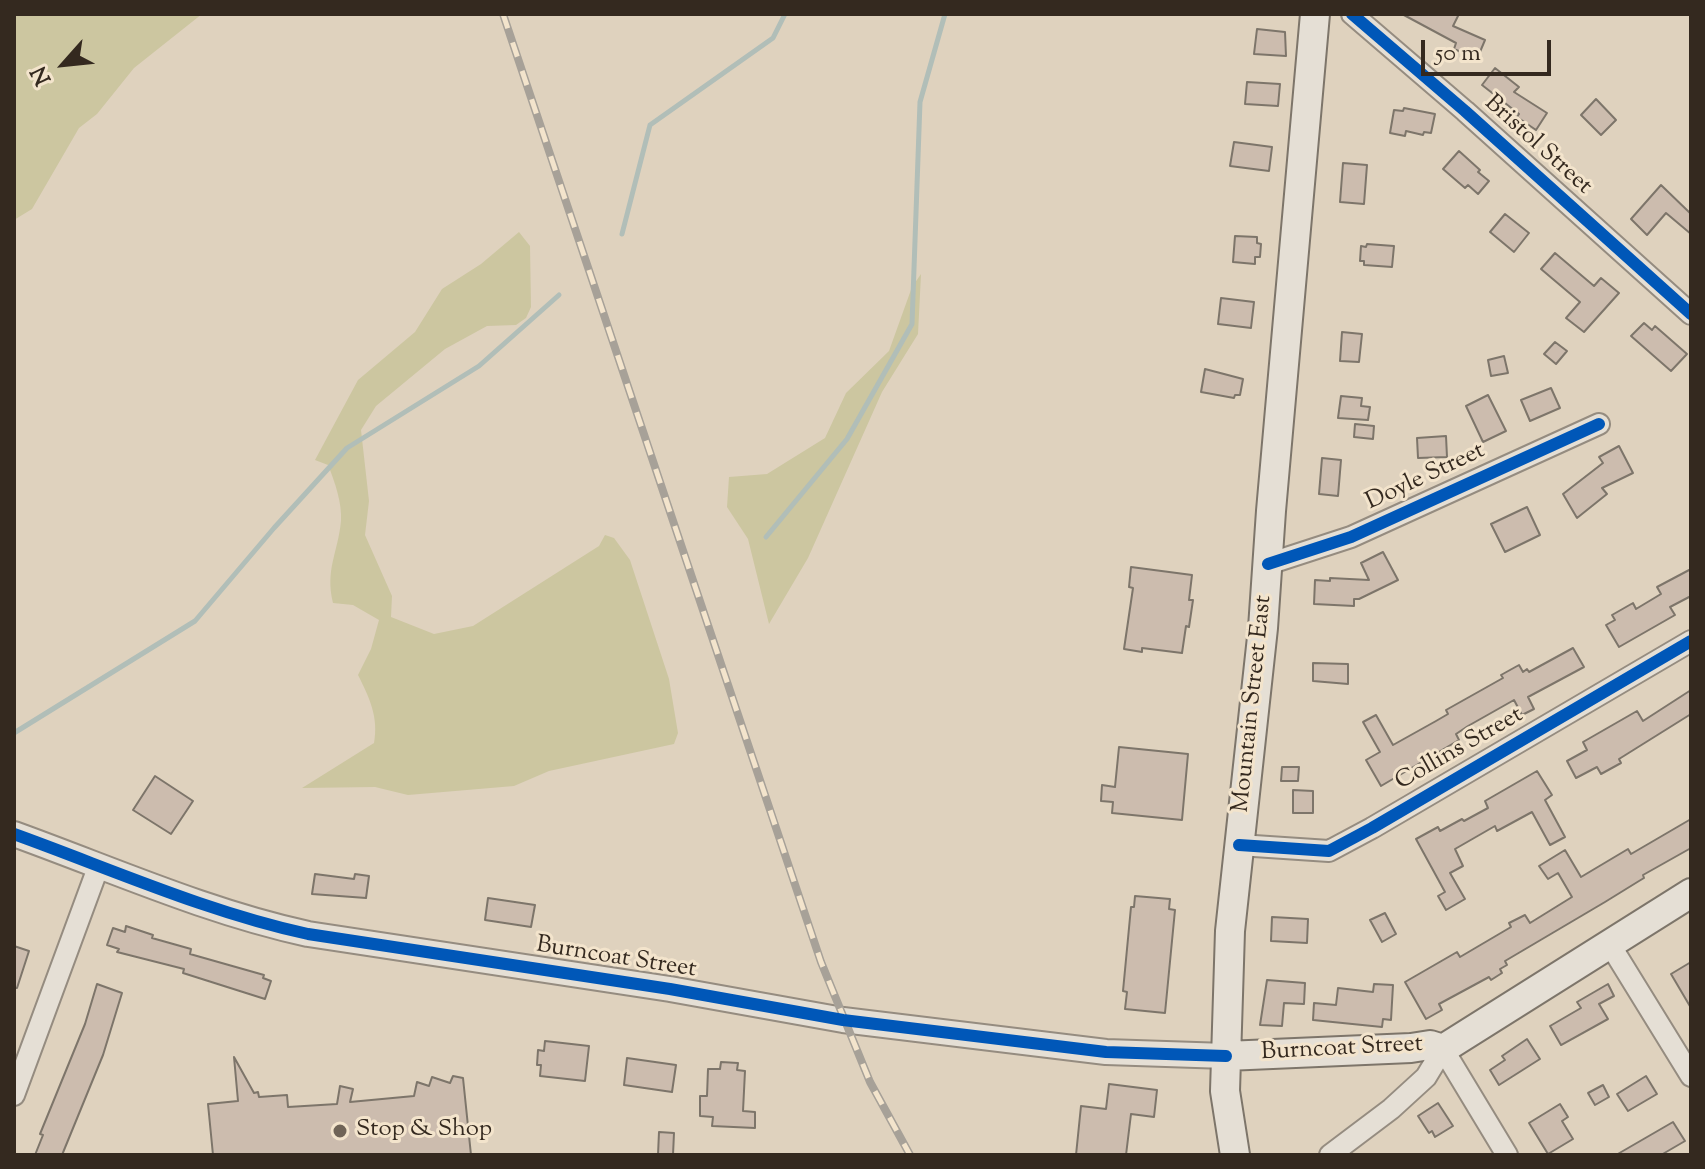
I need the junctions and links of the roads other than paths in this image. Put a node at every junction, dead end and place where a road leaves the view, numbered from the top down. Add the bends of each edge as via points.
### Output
1 (1315, 14) edge
2 (1352, 14) edge
3 (1691, 314) edge
4 (1599, 424) dead end
5 (1268, 564) junction
6 (1691, 641) edge
7 (14, 834) edge
8 (1239, 845) junction
9 (99, 865) junction
10 (1691, 893) edge
11 (1609, 943) junction
12 (1443, 1049) junction
13 (1226, 1056) junction
14 (1691, 1076) edge
15 (14, 1095) edge
16 (1235, 1155) edge
17 (1330, 1155) edge
18 (1507, 1155) edge

1 - 5 main road, Mountain Street East
2 - 3 street, Bristol Street
4 - 5 street, Doyle Street via 1351,537
5 - 8 main road, Mountain Street East
6 - 8 street, Collins Street via 1329,851
7 - 9 street, Burncoat Street
8 - 13 main road, Mountain Street East
9 - 13 street, Burncoat Street via 239,916 324,937 843,1020 1106,1052
9 - 15 street
10 - 11 main road, Burncoat Street
11 - 12 main road, Burncoat Street
11 - 14 street
12 - 13 main road, Burncoat Street via 1430,1045
12 - 17 street via 1426,1077
12 - 18 street
13 - 16 main road, Mountain Street East via 1225,1091

